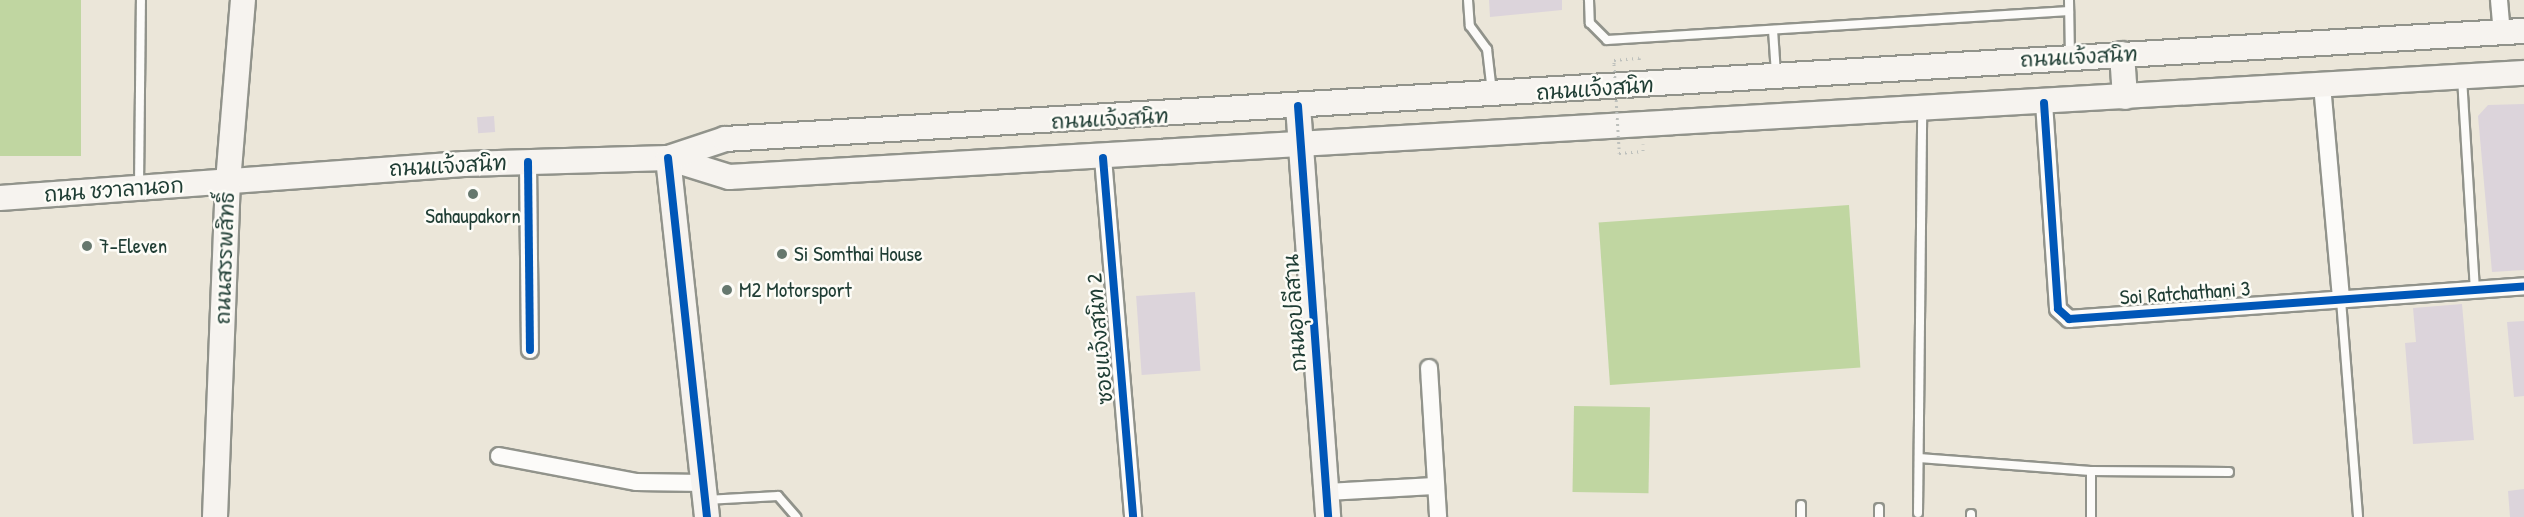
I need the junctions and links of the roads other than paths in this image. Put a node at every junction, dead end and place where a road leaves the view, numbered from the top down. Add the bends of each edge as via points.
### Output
1 (141, 0) edge
2 (243, 0) edge
3 (1468, 0) edge
4 (1589, 0) edge
5 (2069, 0) edge
6 (2499, 0) edge
7 (2069, 11) junction
8 (1773, 30) junction
9 (2513, 31) edge
10 (2122, 54) junction
11 (2070, 57) junction
12 (2524, 73) edge
13 (1776, 76) junction
14 (2462, 77) junction
15 (2322, 85) junction
16 (1493, 97) junction
17 (2125, 97) junction
18 (2044, 103) junction
19 (1298, 106) junction
20 (1922, 109) junction
21 (1301, 146) junction
22 (668, 158) junction
23 (1103, 158) junction
24 (528, 162) junction
25 (228, 182) junction
26 (139, 189) junction
27 (0, 198) edge
28 (2524, 286) edge
29 (2475, 289) junction
30 (2341, 300) junction
31 (530, 350) dead end
32 (1429, 368) dead end
33 (499, 456) dead end
34 (1919, 458) junction
35 (2091, 471) junction
36 (2229, 472) dead end
37 (1435, 486) junction
38 (1326, 492) junction
39 (706, 500) edge
40 (1801, 505) dead end
41 (1918, 513) dead end
42 (215, 517) edge
43 (796, 517) edge
44 (1133, 517) edge
45 (1328, 517) edge
46 (1438, 517) edge
47 (1801, 517) edge
48 (2091, 517) edge
49 (2358, 517) edge

1 - 26 lane
2 - 25 main road, ถนนสรรพสิทธิ์
3 - 16 lane via 1470,26 1487,49
4 - 8 lane via 1590,22 1607,40
5 - 7 lane
6 - 9 street
7 - 8 lane
7 - 11 lane
8 - 13 lane
9 - 10 main road, ถนนแจ้งสนิท
10 - 11 main road, ถนนแจ้งสนิท
10 - 17 main road
11 - 13 main road, ถนนแจ้งสนิท
12 - 14 main road, ถนนแจ้งสนิท
13 - 16 main road, ถนนแจ้งสนิท
14 - 15 main road, ถนนแจ้งสนิท
14 - 29 lane
15 - 17 main road, ถนนแจ้งสนิท
15 - 30 street
16 - 19 main road, ถนนแจ้งสนิท
17 - 18 main road, ถนนแจ้งสนิท
18 - 20 main road, ถนนแจ้งสนิท
18 - 30 street, Soi Ratchathani 3 via 2058,309 2069,319
19 - 21 main road, ถนนอุปลีสาน
19 - 22 main road, ถนนแจ้งสนิท via 725,139
20 - 21 main road, ถนนแจ้งสนิท
20 - 34 lane
21 - 23 main road, ถนนแจ้งสนิท
21 - 38 main road, ถนนอุปลีสาน
22 - 23 main road, ถนนแจ้งสนิท via 729,177
22 - 24 main road, ถนนแจ้งสนิท
22 - 39 main road
23 - 44 street, ซอยแจ้งสนิท 2
24 - 25 main road, ถนนแจ้งสนิท
24 - 31 street
25 - 26 main road, ถนน ชวาลานอก
25 - 42 main road, ถนนสรรพสิทธิ์
26 - 27 main road, ถนน ชวาลานอก
28 - 29 street, Soi Ratchathani 3
29 - 30 street, Soi Ratchathani 3
30 - 49 lane
32 - 37 street
33 - 39 street via 636,482
34 - 35 lane
34 - 41 lane
35 - 36 lane
35 - 48 lane
37 - 38 street
37 - 46 street
38 - 45 main road, ถนนอุปลีสาน
39 - 43 lane via 778,496
40 - 47 lane

